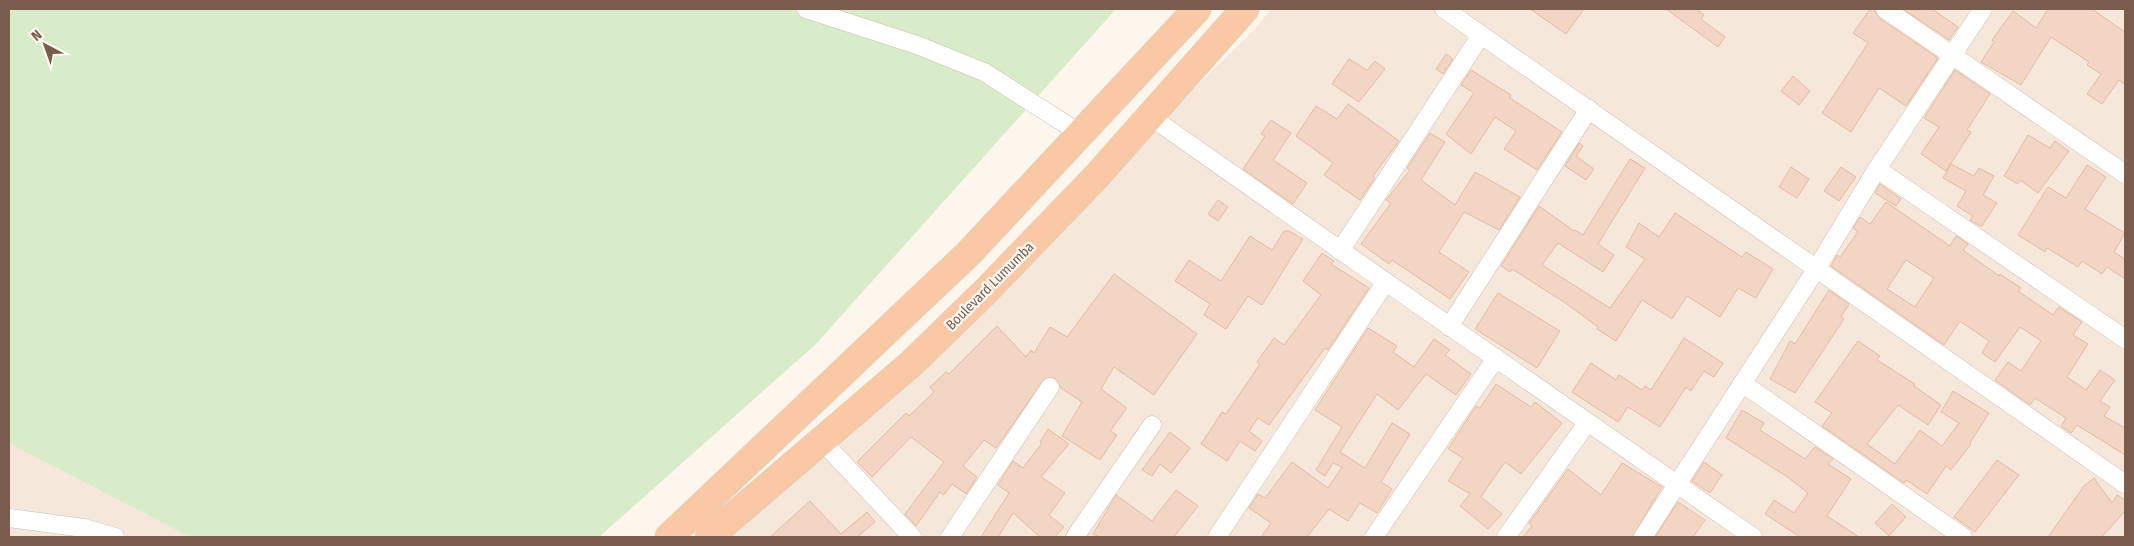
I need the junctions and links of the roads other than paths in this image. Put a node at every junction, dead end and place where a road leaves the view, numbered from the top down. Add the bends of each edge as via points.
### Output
1 (806, 9) edge
2 (1197, 9) edge
3 (1245, 9) edge
4 (1444, 9) edge
5 (1885, 9) edge
6 (1983, 9) edge
7 (1481, 35) junction
8 (1953, 56) junction
9 (1589, 109) junction
10 (1151, 117) junction
11 (1081, 134) junction
12 (1876, 169) junction
13 (2125, 174) edge
14 (1340, 252) junction
15 (1817, 268) junction
16 (1385, 283) junction
17 (1450, 327) junction
18 (2125, 339) edge
19 (1496, 358) junction
20 (1742, 383) junction
21 (1050, 387) dead end
22 (1587, 423) junction
23 (1152, 425) dead end
24 (821, 440) junction
25 (1675, 484) junction
26 (2125, 484) edge
27 (9, 518) edge
28 (115, 537) edge
29 (669, 537) edge
30 (709, 537) edge
31 (912, 537) edge
32 (950, 537) edge
33 (1075, 537) edge
34 (1217, 537) edge
35 (1374, 537) edge
36 (1506, 537) edge
37 (1643, 537) edge
38 (1753, 537) edge
39 (1963, 537) edge

1 - 11 street via 917,45 984,72
2 - 11 highway
3 - 10 highway, Boulevard Lumumba
4 - 7 street
5 - 8 street
6 - 8 street
7 - 9 street
7 - 14 street
8 - 12 street
8 - 13 street
9 - 15 street
9 - 17 street
10 - 14 street
10 - 24 highway, Boulevard Lumumba via 986,291 912,363
11 - 29 highway via 969,253
12 - 15 street
12 - 18 street
14 - 16 street
15 - 20 street
15 - 26 street
16 - 17 street
16 - 34 street
17 - 19 street
19 - 22 street
19 - 35 street
20 - 25 street
20 - 39 street
21 - 32 street
22 - 25 street
22 - 36 street
23 - 33 street
24 - 30 highway, Boulevard Lumumba
24 - 31 street
25 - 37 street
25 - 38 street
27 - 28 street via 84,528

